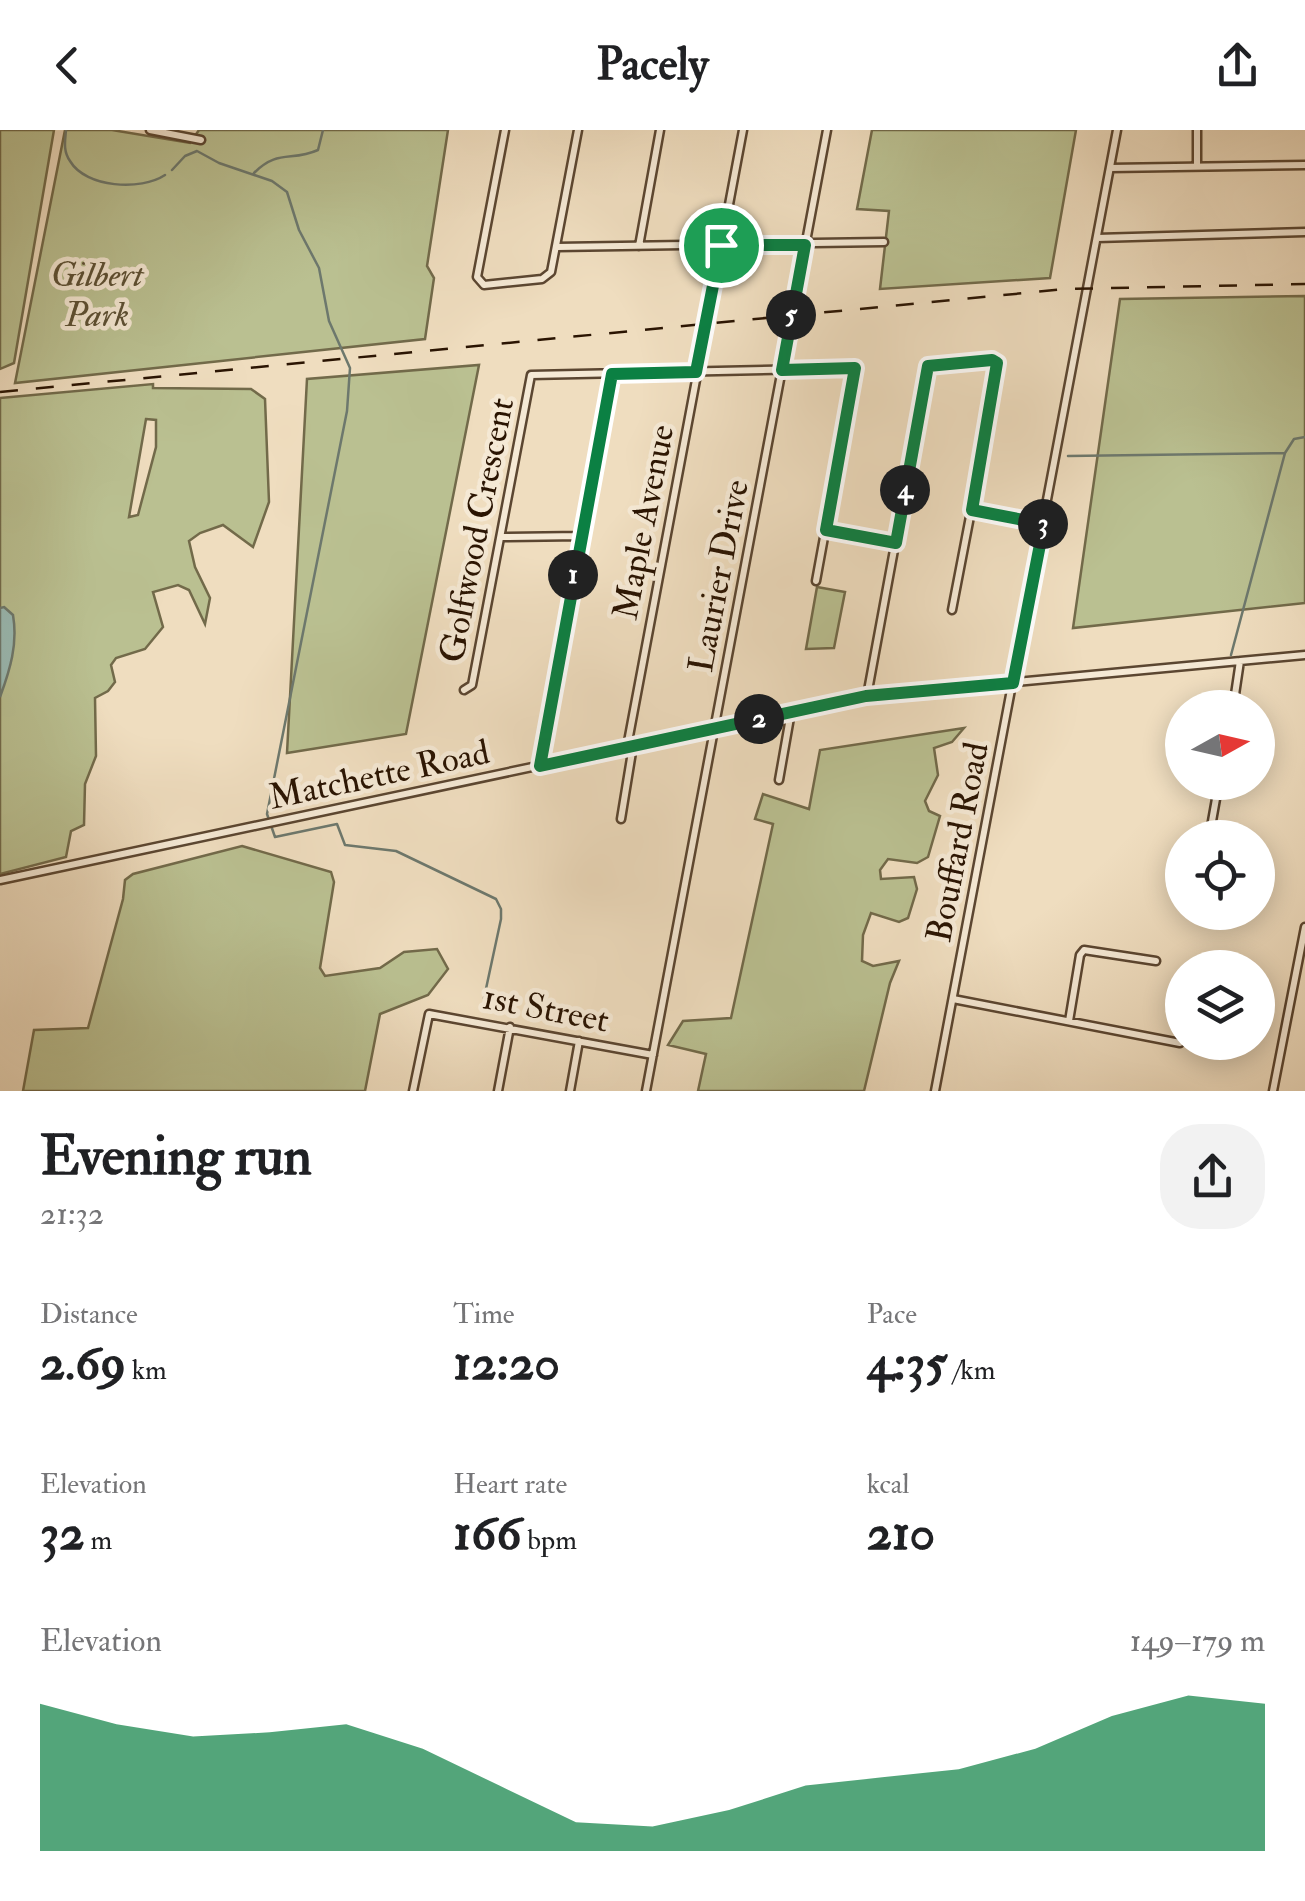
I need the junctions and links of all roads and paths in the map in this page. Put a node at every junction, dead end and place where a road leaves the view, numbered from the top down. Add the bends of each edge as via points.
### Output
1 (150, 130) edge
2 (504, 130) edge
3 (578, 130) edge
4 (660, 130) edge
5 (743, 130) edge
6 (827, 130) edge
7 (1117, 130) edge
8 (1197, 130) edge
9 (168, 132) edge
10 (202, 140) dead end
11 (1305, 164) edge
12 (1197, 166) junction
13 (1110, 168) junction
14 (1305, 232) edge
15 (1097, 238) junction
16 (884, 242) dead end
17 (721, 245) junction
18 (805, 245) junction
19 (639, 246) junction
20 (557, 247) junction
21 (782, 370) junction
22 (696, 372) junction
23 (612, 374) junction
24 (972, 510) junction
25 (1044, 524) junction
26 (826, 530) junction
27 (581, 536) junction
28 (501, 537) junction
29 (896, 543) junction
30 (816, 581) dead end
31 (952, 610) dead end
32 (1305, 655) edge
33 (1240, 662) junction
34 (1013, 683) junction
35 (464, 690) dead end
36 (1236, 690) edge
37 (866, 696) junction
38 (791, 712) junction
39 (715, 730) junction
40 (630, 746) junction
41 (540, 766) junction
42 (778, 780) dead end
43 (622, 820) dead end
44 (0, 880) edge
45 (1305, 927) edge
46 (1302, 957) edge
47 (1156, 961) dead end
48 (953, 999) junction
49 (1069, 1021) junction
50 (510, 1028) junction
51 (1165, 1040) edge
52 (579, 1041) junction
53 (653, 1055) junction
54 (413, 1091) edge
55 (498, 1091) edge
56 (570, 1091) edge
57 (646, 1091) edge
58 (936, 1091) edge
59 (1273, 1091) edge

1 - 9 street
2 - 20 street via 476,278 484,284 542,280
3 - 20 street
4 - 19 street
5 - 17 street, Maple Avenue
6 - 18 street, Laurier Drive
7 - 13 street, Bouffard Road
8 - 12 street
9 - 10 street
11 - 12 street
12 - 13 street
13 - 15 street, Bouffard Road
14 - 15 street
15 - 25 street, Bouffard Road
16 - 18 street
17 - 18 street
17 - 19 street
17 - 22 street, Maple Avenue
18 - 21 street, Laurier Drive
19 - 20 street
21 - 22 street
21 - 26 street via 855,368
21 - 39 street, Laurier Drive
22 - 23 street
22 - 40 street, Maple Avenue
23 - 27 street
23 - 28 street, Golfwood Crescent via 530,375
24 - 25 street
24 - 29 street via 997,363 992,360 928,366
24 - 31 street
25 - 34 street, Bouffard Road
26 - 29 street
26 - 30 street
27 - 28 street
27 - 41 street
28 - 35 street, Golfwood Crescent via 472,685
29 - 37 street
32 - 33 street, Matchette Road
33 - 34 street, Matchette Road
33 - 36 street
34 - 37 street, Matchette Road
34 - 48 street, Bouffard Road
37 - 38 street, Matchette Road
38 - 39 street, Matchette Road
38 - 42 street
39 - 40 street, Matchette Road
39 - 53 street, Laurier Drive
40 - 41 street, Matchette Road
40 - 43 street, Maple Avenue
41 - 44 street, Matchette Road
45 - 46 street
46 - 59 street
47 - 49 street via 1084,950
48 - 49 street
48 - 58 street, Bouffard Road
49 - 51 street
50 - 52 street, 1st Street
50 - 54 street, 1st Street via 428,1014
50 - 55 street
52 - 53 street, 1st Street
52 - 56 street
53 - 57 street, Laurier Drive

